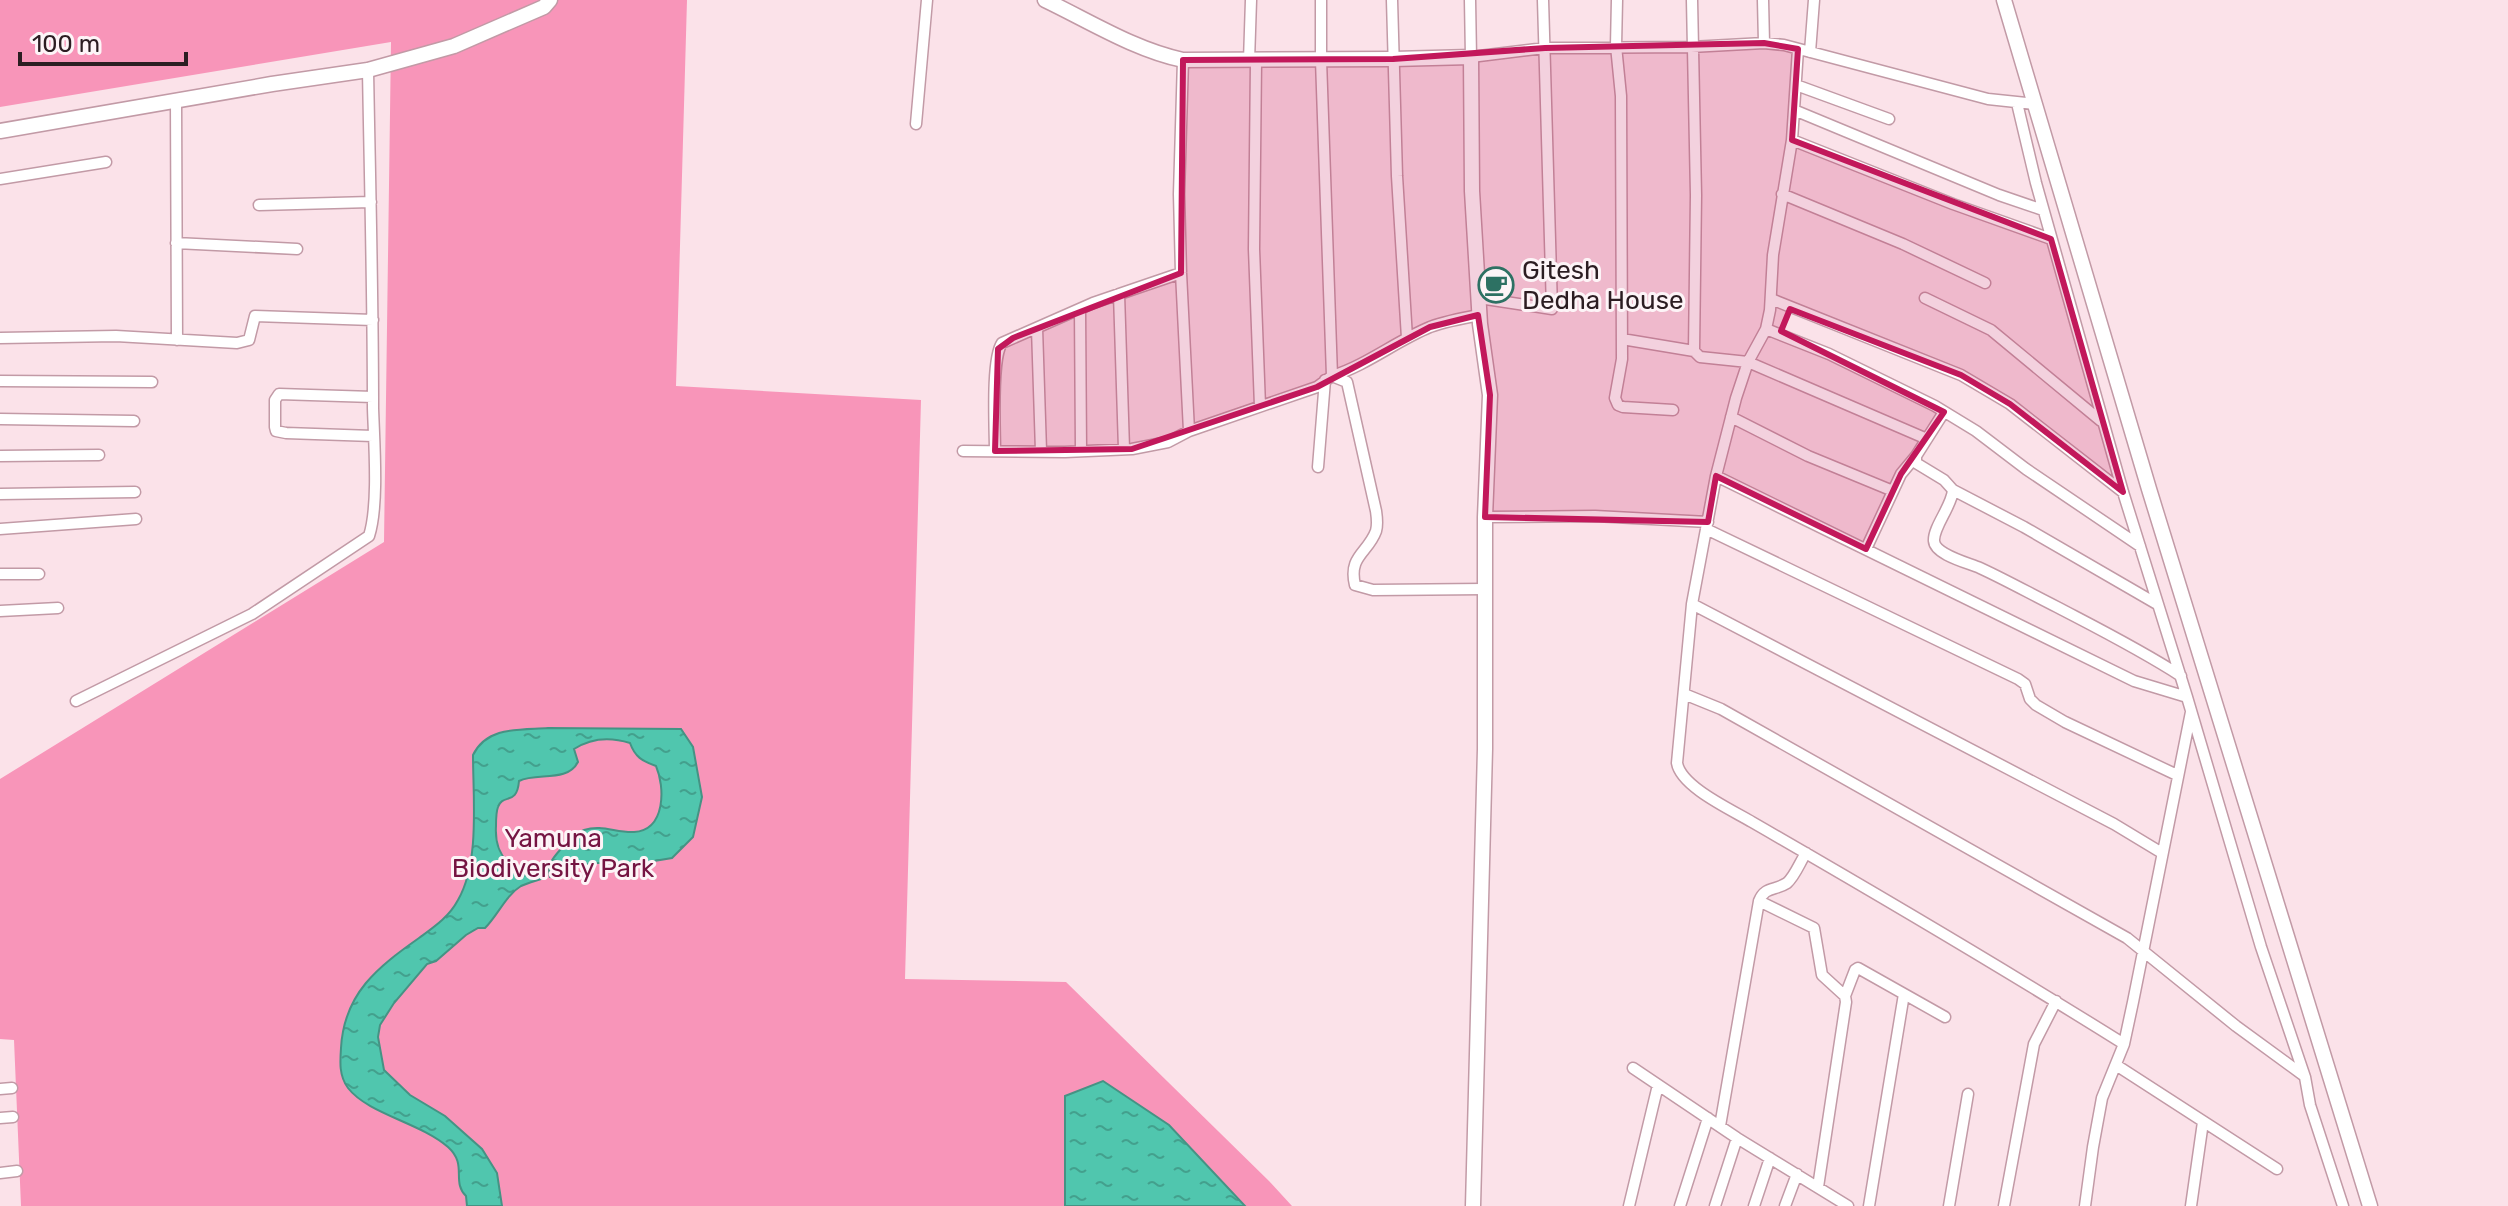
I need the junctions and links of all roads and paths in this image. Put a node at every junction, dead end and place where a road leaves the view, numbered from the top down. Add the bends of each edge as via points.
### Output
1 (550, 0) edge
2 (927, 0) edge
3 (1045, 0) edge
4 (1251, 0) edge
5 (1321, 0) edge
6 (1392, 0) edge
7 (1470, 0) edge
8 (1543, 0) edge
9 (1617, 0) edge
10 (1692, 0) edge
11 (1763, 0) edge
12 (1814, 0) edge
13 (2004, 0) edge
14 (1764, 43) junction
15 (1616, 46) junction
16 (1691, 47) junction
17 (1545, 48) junction
18 (1798, 49) junction
19 (1810, 52) junction
20 (1471, 57) junction
21 (1393, 59) junction
22 (1183, 60) junction
23 (1321, 60) junction
24 (1253, 61) junction
25 (368, 70) junction
26 (1796, 85) junction
27 (176, 100) junction
28 (2017, 103) junction
29 (2035, 104) junction
30 (1794, 110) junction
31 (1889, 119) dead end
32 (916, 124) dead end
33 (0, 131) edge
34 (1792, 140) junction
35 (106, 162) dead end
36 (0, 179) edge
37 (1782, 194) junction
38 (371, 202) junction
39 (259, 205) dead end
40 (2043, 210) junction
41 (2051, 239) junction
42 (176, 243) junction
43 (297, 249) dead end
44 (1181, 273) junction
45 (1985, 283) dead end
46 (1119, 294) junction
47 (1479, 298) junction
48 (1925, 298) dead end
49 (1771, 299) junction
50 (1080, 309) junction
51 (1480, 315) junction
52 (373, 320) junction
53 (1037, 328) junction
54 (1766, 329) junction
55 (0, 338) edge
56 (1407, 338) junction
57 (1622, 339) junction
58 (177, 340) junction
59 (1694, 351) junction
60 (1748, 362) junction
61 (1328, 378) junction
62 (0, 381) edge
63 (152, 382) dead end
64 (373, 397) junction
65 (1260, 406) junction
66 (1673, 410) dead end
67 (1944, 412) junction
68 (1731, 417) junction
69 (0, 419) edge
70 (134, 421) dead end
71 (2103, 422) junction
72 (1189, 431) junction
73 (373, 436) junction
74 (1927, 439) junction
75 (1124, 449) junction
76 (963, 451) dead end
77 (995, 451) junction
78 (1041, 451) junction
79 (1081, 451) junction
80 (99, 455) dead end
81 (0, 456) edge
82 (1916, 456) junction
83 (1318, 467) dead end
84 (1716, 476) junction
85 (1953, 490) junction
86 (1893, 491) junction
87 (135, 492) dead end
88 (2123, 492) junction
89 (0, 494) edge
90 (1485, 517) junction
91 (136, 519) dead end
92 (1707, 526) junction
93 (0, 529) edge
94 (2140, 546) junction
95 (1866, 549) junction
96 (0, 574) edge
97 (39, 574) dead end
98 (1485, 589) junction
99 (1692, 604) junction
100 (2157, 604) junction
101 (58, 608) dead end
102 (0, 611) edge
103 (2181, 676) junction
104 (1684, 694) junction
105 (2187, 697) junction
106 (76, 701) dead end
107 (2191, 710) junction
108 (2177, 775) junction
109 (1806, 853) junction
110 (2162, 853) junction
111 (1759, 901) junction
112 (2142, 951) junction
113 (1904, 994) junction
114 (1845, 996) junction
115 (2056, 1001) junction
116 (1945, 1017) dead end
117 (2124, 1044) junction
118 (2116, 1065) junction
119 (1633, 1068) dead end
120 (2305, 1077) junction
121 (1658, 1085) junction
122 (12, 1088) dead end
123 (0, 1089) edge
124 (1968, 1094) dead end
125 (13, 1117) dead end
126 (0, 1118) edge
127 (1708, 1118) junction
128 (2203, 1122) junction
129 (1720, 1126) junction
130 (1737, 1138) junction
131 (1770, 1158) junction
132 (2277, 1169) dead end
133 (17, 1171) dead end
134 (0, 1173) edge
135 (1797, 1174) junction
136 (1818, 1187) junction
137 (1835, 1202) edge
138 (1473, 1206) edge
139 (1629, 1206) edge
140 (1680, 1206) edge
141 (1715, 1206) edge
142 (1754, 1206) edge
143 (1785, 1206) edge
144 (1848, 1206) edge
145 (1869, 1206) edge
146 (1949, 1206) edge
147 (2004, 1206) edge
148 (2085, 1206) edge
149 (2191, 1206) edge
150 (2343, 1206) edge
151 (2370, 1206) edge

1 - 25 street via 454,46
2 - 32 street
3 - 22 street via 1162,56
4 - 24 street
5 - 23 street
6 - 21 street
7 - 20 street
8 - 17 street
9 - 15 street
10 - 16 street
11 - 14 street
12 - 19 street
13 - 29 street
14 - 16 street
14 - 18 street
15 - 16 street
15 - 17 street
15 - 57 street
16 - 59 street
17 - 20 street
17 - 47 street via 1552,309
18 - 19 street
18 - 26 street
19 - 28 street
20 - 21 street
20 - 47 street
21 - 23 street
21 - 56 street
22 - 24 street
22 - 44 street
23 - 24 street
23 - 61 street
24 - 65 street
25 - 27 street
25 - 38 street
26 - 30 street
26 - 31 street
27 - 33 street
27 - 42 street
28 - 29 street
28 - 40 street
29 - 151 street
30 - 34 street
30 - 40 street
34 - 37 street
34 - 41 street
35 - 36 street
37 - 45 street
37 - 49 street
38 - 39 street
38 - 52 street
40 - 41 street
41 - 71 street
42 - 43 street
42 - 58 street
44 - 46 street
44 - 72 street
46 - 50 street
46 - 75 street
47 - 51 street
48 - 71 street via 1991,330
49 - 54 street
49 - 88 street via 1961,375 2010,404
50 - 53 street
50 - 79 street
51 - 56 street
51 - 90 street via 1490,395
52 - 58 street via 259,316 253,318 246,342
52 - 64 street
53 - 77 street via 998,349
53 - 78 street
54 - 60 street
54 - 67 street
55 - 58 street
56 - 61 street
57 - 59 street
57 - 66 street via 1618,405
59 - 60 street via 1700,357
60 - 68 street
60 - 74 street
61 - 65 street via 1317,387
61 - 83 street
61 - 98 street via 1347,382 1376,511 1375,535 1356,559 1355,585 1373,590
62 - 63 street
64 - 73 street
64 - 73 street via 279,394 275,427 286,433
65 - 72 street
67 - 74 street
67 - 94 street
68 - 84 street
68 - 86 street
69 - 70 street
71 - 88 street
72 - 75 street via 1168,442
73 - 106 street via 372,521 365,541 252,614
74 - 82 street
75 - 79 street
76 - 77 street
77 - 78 street
78 - 79 street
80 - 81 street
82 - 85 street via 1916,463
82 - 86 street
84 - 92 street
84 - 95 street
85 - 100 street
85 - 103 street via 1934,541 1943,554 2116,637
86 - 95 street
87 - 89 street
88 - 94 street
90 - 92 street via 1595,516
90 - 98 street
91 - 93 street
92 - 99 street
92 - 108 street via 2018,679 2036,705
94 - 100 street
95 - 105 street via 2134,681
96 - 97 street
98 - 138 street
99 - 104 street
99 - 110 street
100 - 103 street
101 - 102 street
103 - 105 street
104 - 109 street via 1677,763 1684,779
104 - 112 street via 1721,709
105 - 107 street
107 - 108 street
107 - 120 street
108 - 110 street
109 - 111 street via 1786,883 1767,889
109 - 115 street
110 - 112 street
111 - 114 street via 1814,928 1822,975
111 - 129 street
112 - 117 street
112 - 120 street
113 - 114 street via 1858,968
113 - 116 street
113 - 145 street
114 - 136 street
115 - 117 street
115 - 147 street via 2034,1044
117 - 118 street
118 - 128 street
118 - 148 street via 2102,1098
119 - 121 street
120 - 150 street
121 - 127 street
121 - 139 street
122 - 123 street
124 - 146 street
125 - 126 street
127 - 129 street
127 - 140 street
128 - 132 street
128 - 149 street
129 - 130 street
130 - 131 street
130 - 141 street
131 - 135 street
131 - 142 street
133 - 134 street
135 - 136 street
135 - 143 street
136 - 137 street
137 - 144 street

